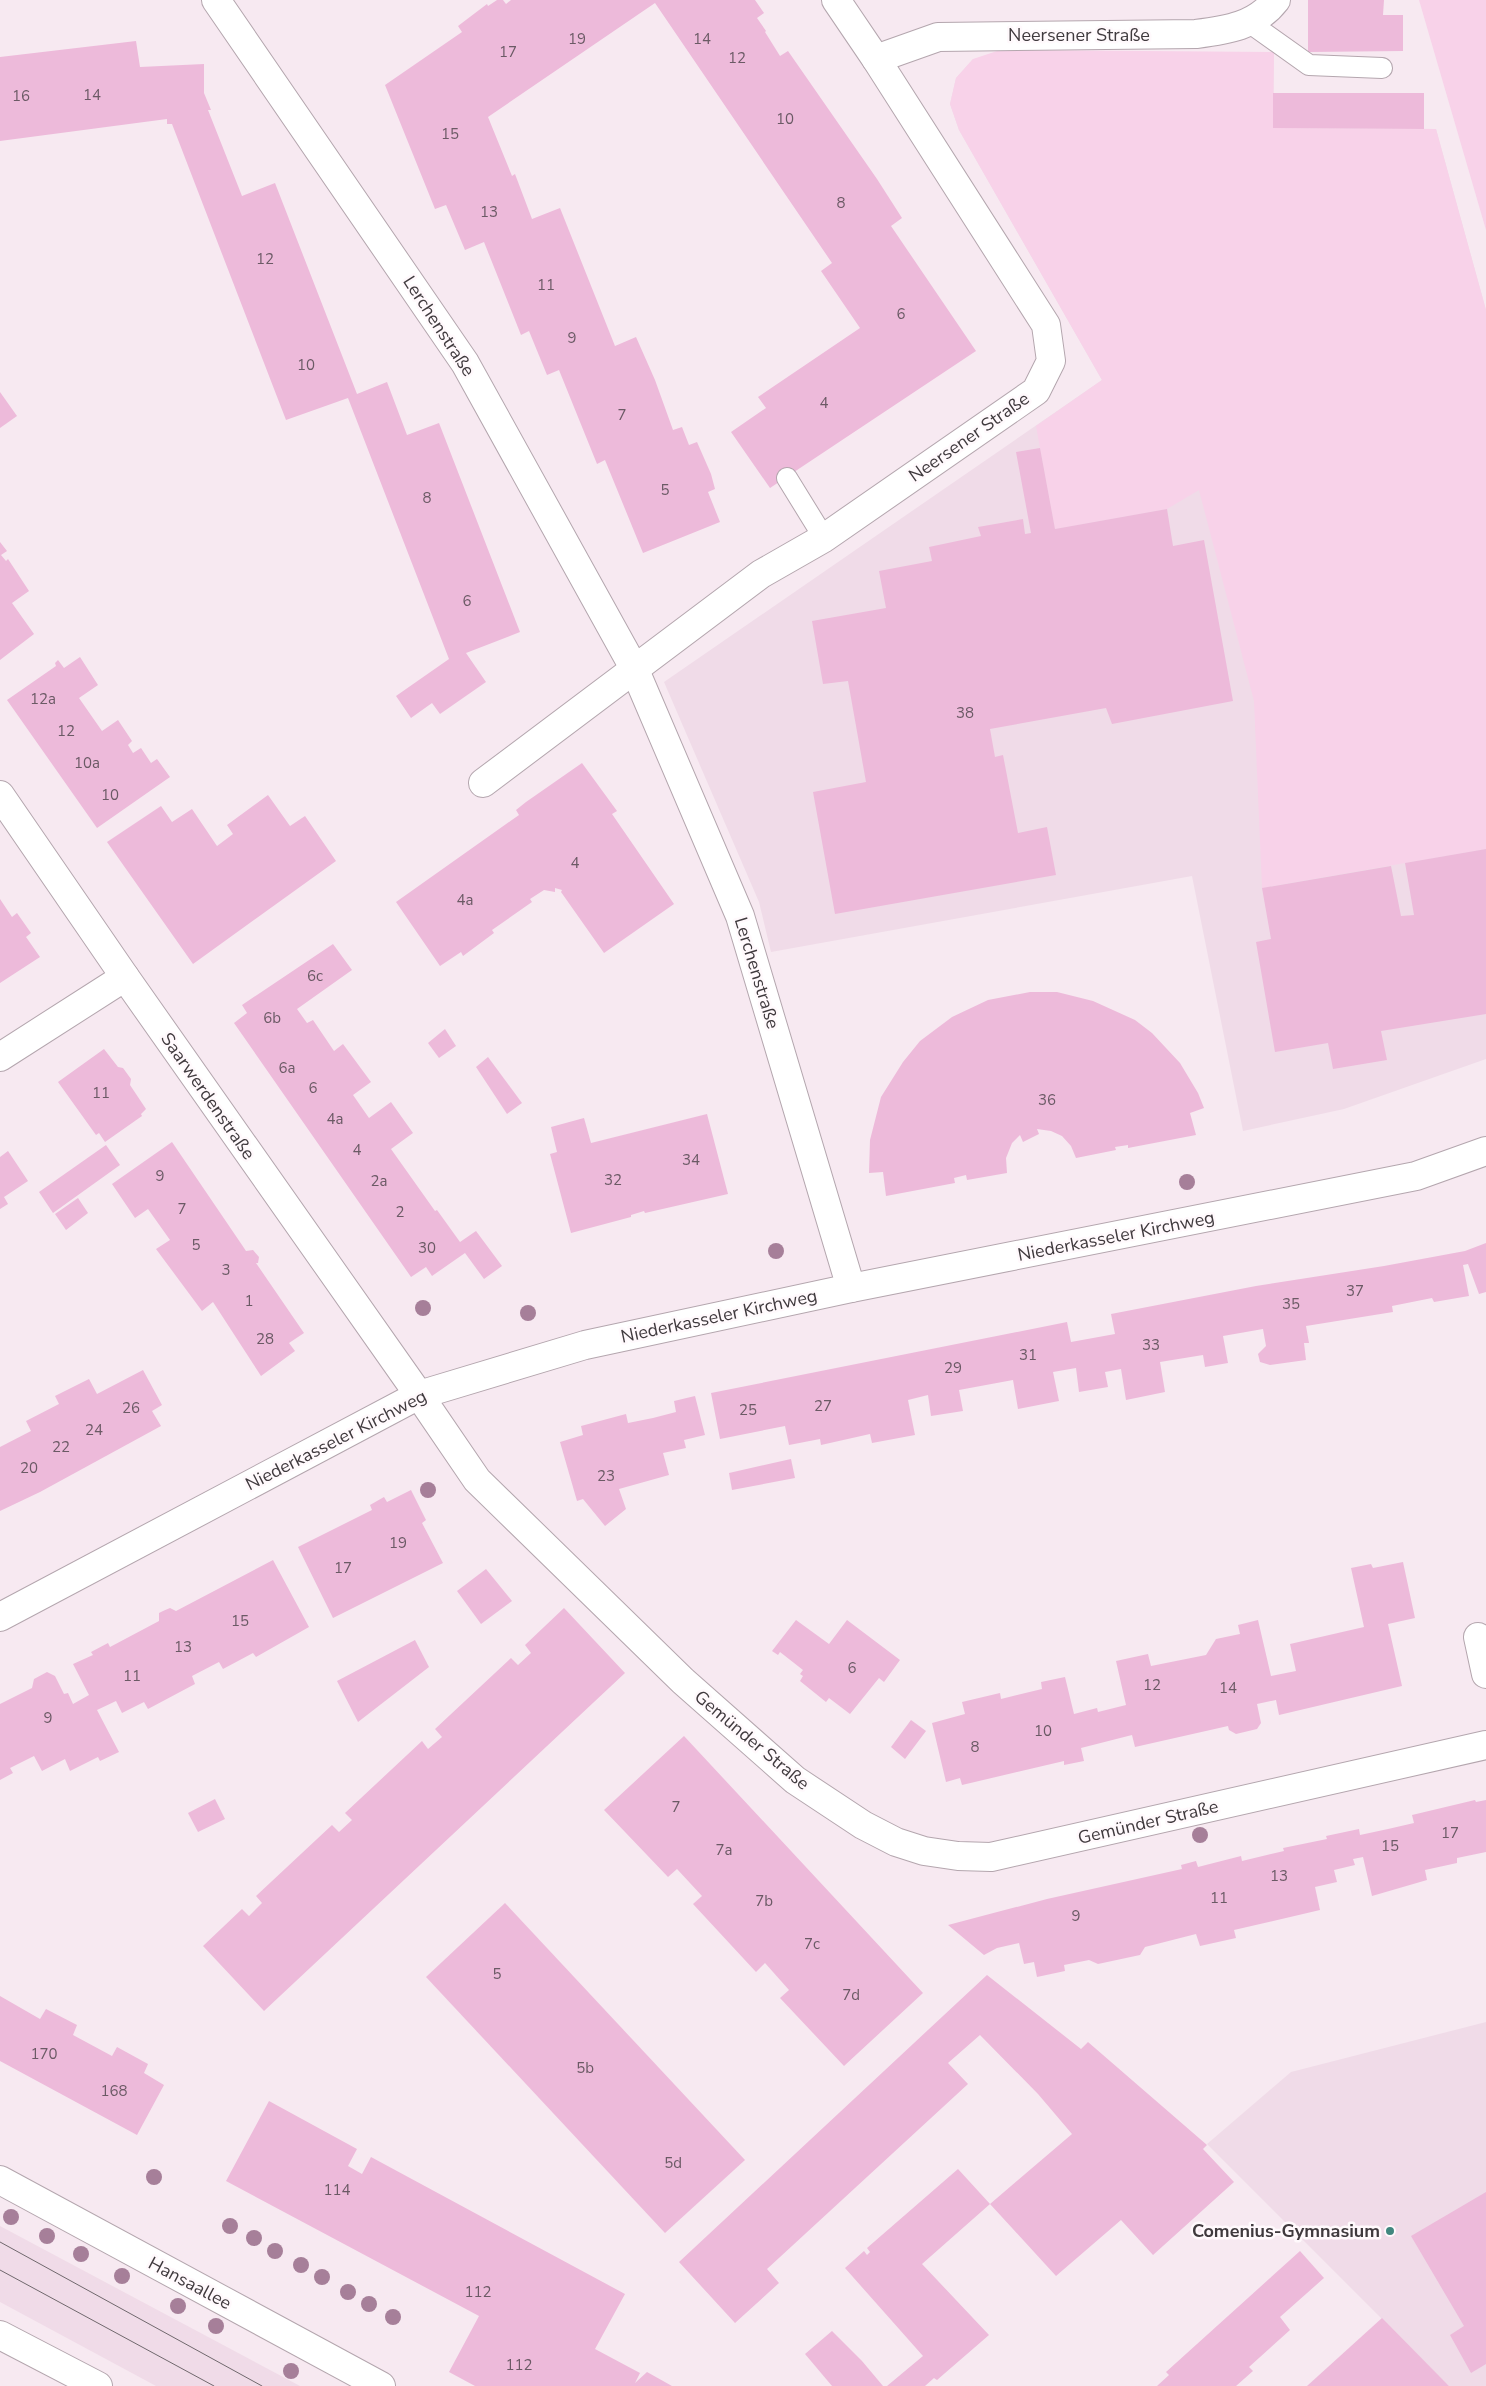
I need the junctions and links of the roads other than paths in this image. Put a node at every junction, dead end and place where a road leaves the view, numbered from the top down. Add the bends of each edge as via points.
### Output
1 (216, 0) edge
2 (836, 0) edge
3 (1276, 0) edge
4 (1250, 22) junction
5 (876, 59) junction
6 (1382, 68) dead end
7 (787, 478) dead end
8 (824, 538) junction
9 (634, 668) junction
10 (483, 783) dead end
11 (0, 795) edge
12 (125, 977) junction
13 (0, 1057) edge
14 (1486, 1151) edge
15 (852, 1288) junction
16 (419, 1395) junction
17 (0, 1617) edge
18 (1478, 1637) dead end
19 (1486, 1674) edge
20 (1486, 1745) edge
21 (0, 2180) edge
22 (0, 2335) edge
23 (97, 2386) edge
24 (381, 2386) edge

1 - 9 street, Lerchenstraße via 465,363
2 - 5 street, Neersener Straße
3 - 4 street, Neersener Straße
4 - 5 street, Neersener Straße via 1228,30 1196,34 938,37
4 - 6 lane via 1309,65
5 - 8 street, Neersener Straße via 1046,325 1051,361 1036,391
7 - 8 lane
8 - 9 street, Neersener Straße via 762,574
9 - 10 street
9 - 15 street, Lerchenstraße via 740,916
11 - 12 street, Saarwerdenstraße
12 - 13 street
12 - 16 street, Saarwerdenstraße
14 - 15 street, Niederkasseler Kirchweg via 1416,1176
15 - 16 street, Niederkasseler Kirchweg via 585,1345
16 - 17 street, Niederkasseler Kirchweg
16 - 20 street, Gemünder Straße via 477,1480 682,1681 796,1780 863,1825 896,1842 924,1851 991,1857
18 - 19 street
21 - 24 street, Hansaallee
22 - 23 street

